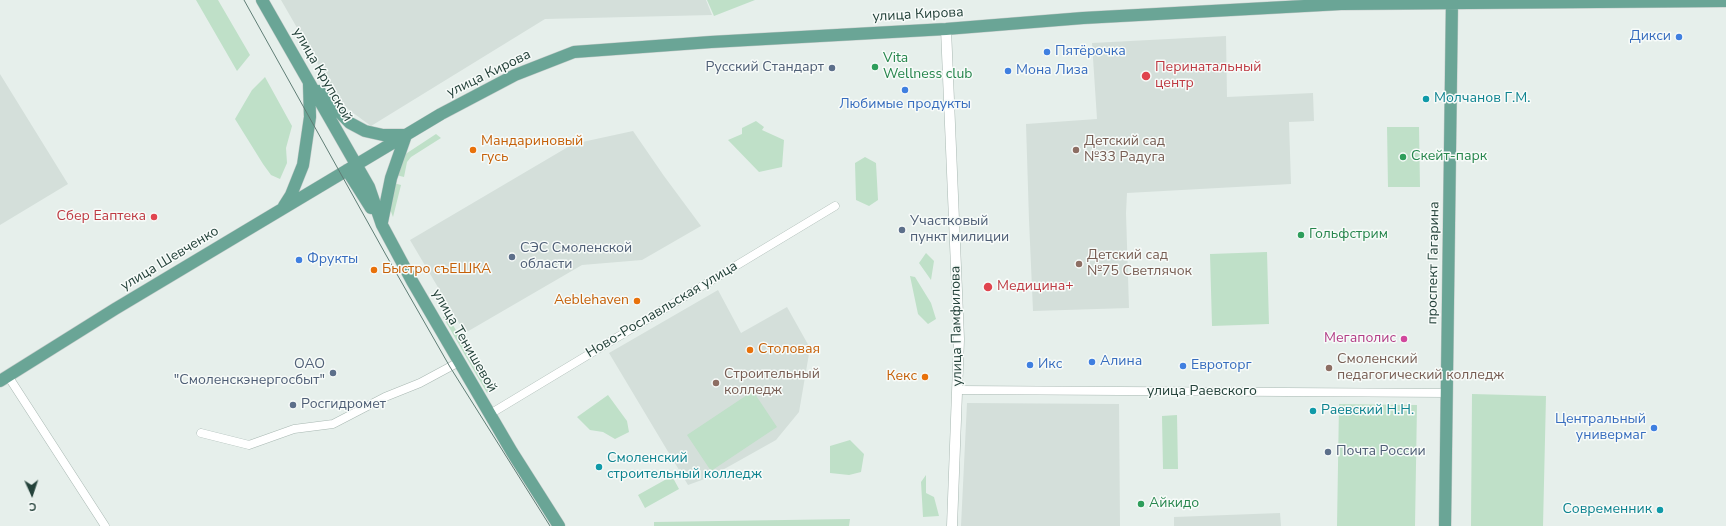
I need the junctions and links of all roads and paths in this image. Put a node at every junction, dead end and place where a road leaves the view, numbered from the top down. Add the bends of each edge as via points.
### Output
1 (262, 0) edge
2 (1726, 1) edge
3 (1452, 2) edge
4 (946, 29) junction
5 (309, 80) junction
6 (406, 135) junction
7 (351, 167) junction
8 (835, 206) dead end
9 (282, 209) junction
10 (382, 225) junction
11 (459, 362) junction
12 (4, 379) edge
13 (958, 390) junction
14 (1447, 393) junction
15 (490, 414) junction
16 (201, 433) dead end
17 (105, 526) edge
18 (559, 526) edge
19 (952, 526) edge
20 (1445, 526) edge

1 - 5 main road, улица Крупской
2 - 3 main road, улица Кирова
3 - 4 main road, улица Кирова via 1341,4 1083,18
3 - 14 main road, проспект Гагарина
4 - 6 main road, улица Кирова via 574,52 515,75
4 - 13 street, улица Памфилова via 959,339
5 - 6 main road via 350,123 365,131 383,135
5 - 7 main road, улица Крупской
5 - 9 main road via 310,117 303,165 291,195
6 - 7 main road, улица Кирова
6 - 10 main road via 387,191
7 - 9 main road, улица Шевченко
7 - 10 main road, улица Тенишевой via 369,186
8 - 15 street, Ново-Рославльская улица
9 - 12 main road, улица Шевченко
10 - 11 main road, улица Тенишевой
11 - 15 main road, улица Тенишевой
11 - 16 street via 333,424 294,429 249,445
12 - 17 street
13 - 14 street, улица Раевского
13 - 19 street, улица Памфилова
14 - 20 main road, проспект Гагарина
15 - 18 main road, улица Тенишевой

